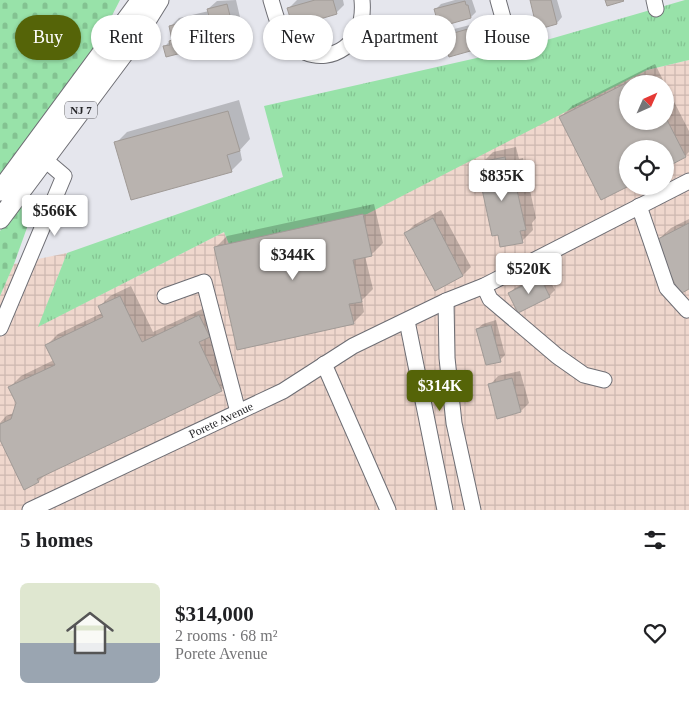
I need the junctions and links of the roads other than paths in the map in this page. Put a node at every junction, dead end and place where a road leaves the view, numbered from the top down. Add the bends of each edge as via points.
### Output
1 (142, 0) edge
2 (160, 0) edge
3 (271, 0) edge
4 (362, 0) edge
5 (498, 0) edge
6 (502, 15) edge
7 (44, 159) junction
8 (689, 180) edge
9 (0, 191) edge
10 (638, 206) junction
11 (0, 219) edge
12 (484, 286) junction
13 (165, 296) dead end
14 (446, 301) junction
15 (689, 309) edge
16 (407, 320) junction
17 (0, 328) edge
18 (324, 364) junction
19 (604, 380) dead end
20 (238, 412) junction
21 (30, 510) edge
22 (388, 510) edge
23 (445, 510) edge
24 (473, 510) edge

1 - 9 main road, NJ 7
2 - 7 main road, NJ 7
3 - 4 street via 287,38 305,54 320,56 343,48 354,37 362,20
5 - 6 street
7 - 11 main road, NJ 7
7 - 17 street via 64,176
8 - 10 street, Porete Avenue
10 - 12 street, Porete Avenue
10 - 15 street via 667,288
12 - 14 street, Porete Avenue
12 - 19 street via 490,298 557,356 584,374
13 - 20 street via 204,282
14 - 16 street, Porete Avenue
14 - 24 street via 447,358 454,423
16 - 18 street, Porete Avenue
16 - 23 street
18 - 20 street, Porete Avenue via 283,391
18 - 22 street
20 - 21 street, Porete Avenue

